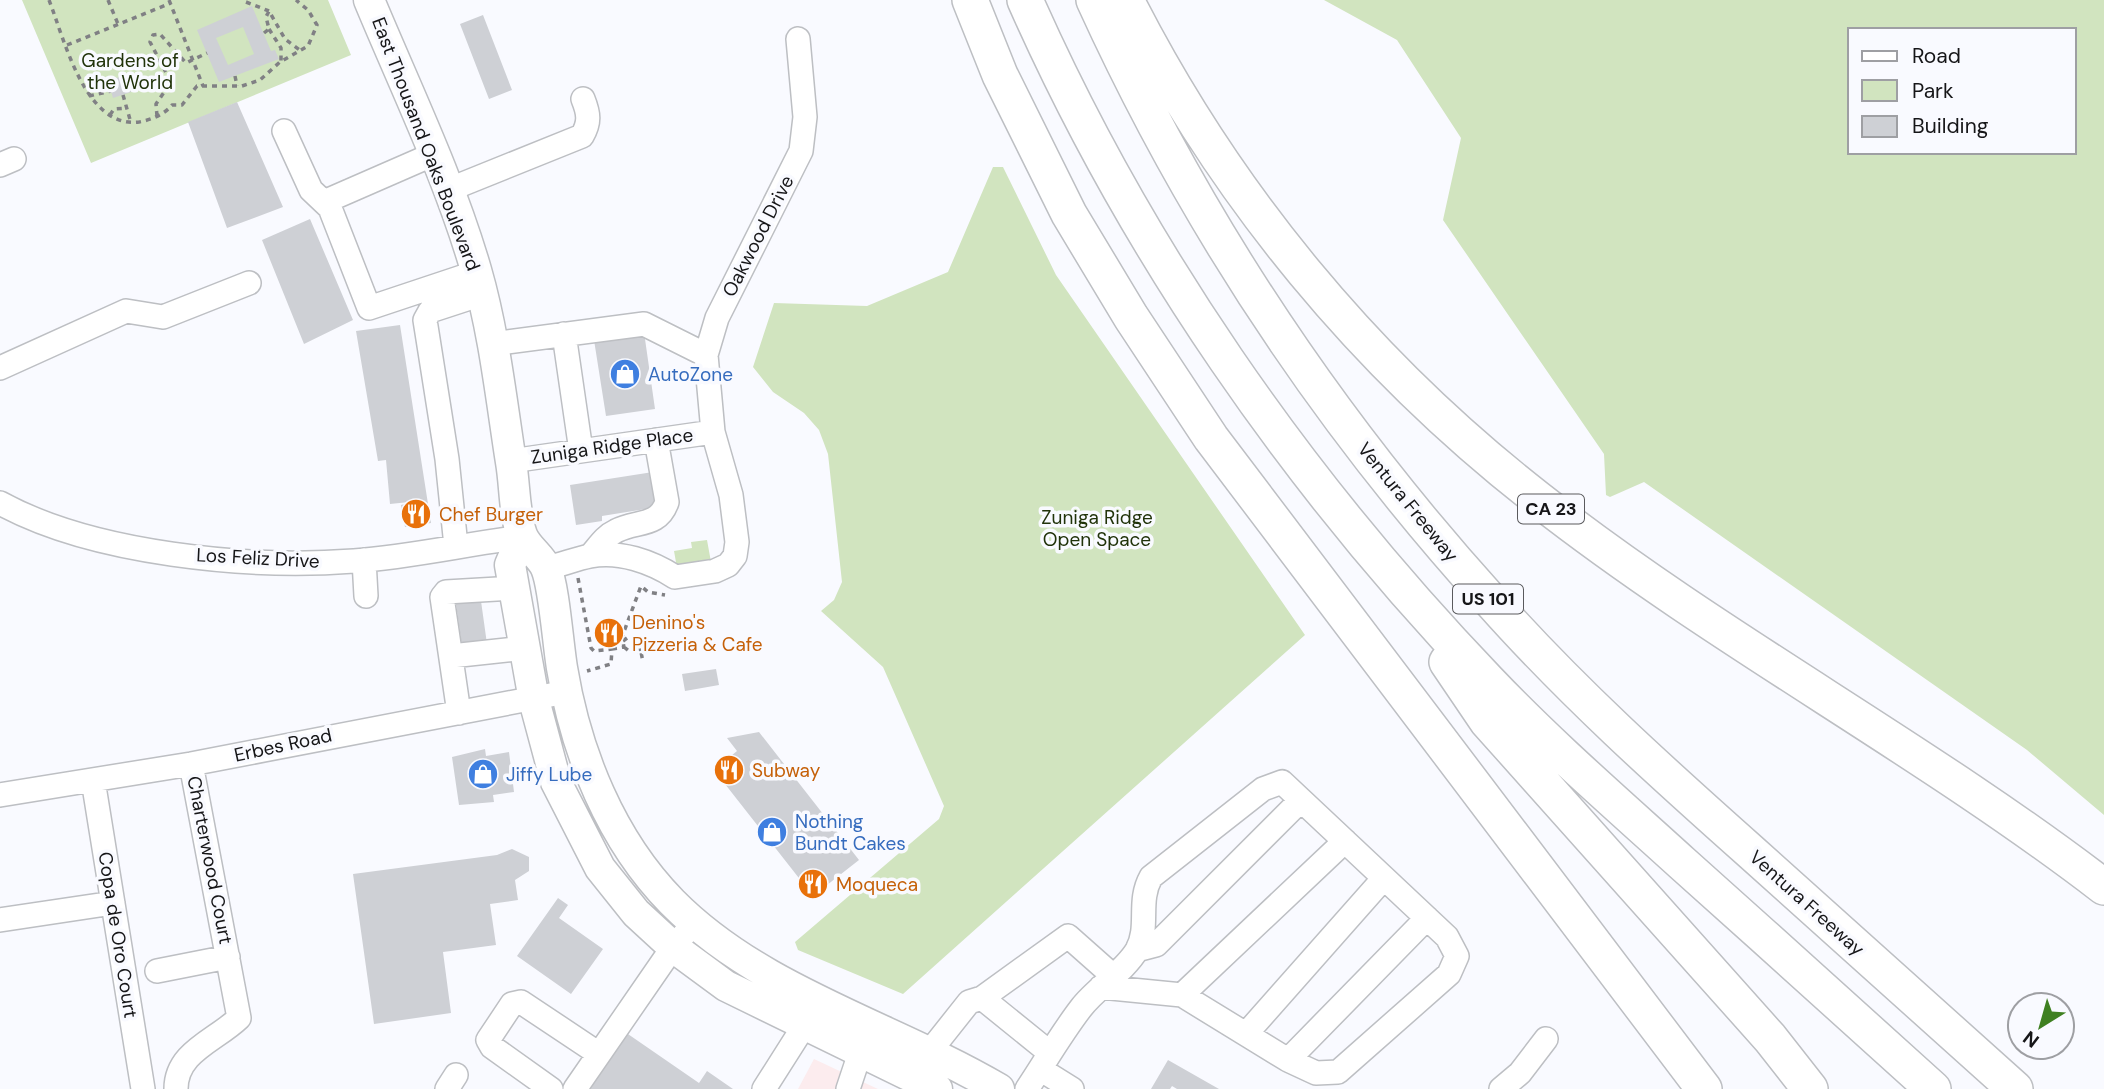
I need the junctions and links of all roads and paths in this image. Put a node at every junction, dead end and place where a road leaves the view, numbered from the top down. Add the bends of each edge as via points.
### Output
1 (49, 0) edge
2 (108, 0) edge
3 (296, 0) edge
4 (369, 0) edge
5 (971, 0) edge
6 (1025, 0) edge
7 (1094, 0) edge
8 (1126, 0) edge
9 (170, 2) edge
10 (246, 2) dead end
11 (269, 10) junction
12 (118, 25) junction
13 (269, 29) junction
14 (264, 33) dead end
15 (797, 39) dead end
16 (67, 45) junction
17 (301, 51) junction
18 (207, 53) dead end
19 (193, 61) junction
20 (280, 62) junction
21 (234, 76) dead end
22 (203, 86) junction
23 (237, 86) junction
24 (111, 91) dead end
25 (122, 95) dead end
26 (88, 96) junction
27 (583, 99) dead end
28 (127, 108) junction
29 (110, 115) junction
30 (157, 116) junction
31 (131, 122) junction
32 (284, 131) dead end
33 (434, 154) junction
34 (448, 190) junction
35 (324, 202) junction
36 (249, 283) dead end
37 (479, 283) junction
38 (565, 334) junction
39 (492, 344) junction
40 (706, 355) junction
41 (0, 368) edge
42 (713, 432) junction
43 (656, 440) junction
44 (581, 451) junction
45 (511, 461) junction
46 (0, 503) edge
47 (522, 537) junction
48 (456, 546) junction
49 (591, 555) junction
50 (364, 560) junction
51 (1384, 566) junction
52 (546, 568) junction
53 (578, 576) dead end
54 (514, 588) junction
55 (671, 594) dead end
56 (366, 596) dead end
57 (623, 644) junction
58 (525, 648) junction
59 (612, 649) junction
60 (641, 652) junction
61 (451, 656) junction
62 (643, 662) dead end
63 (592, 670) dead end
64 (566, 692) junction
65 (534, 700) junction
66 (459, 713) junction
67 (191, 764) junction
68 (93, 780) junction
69 (0, 795) edge
70 (1301, 800) junction
71 (1345, 841) junction
72 (1384, 878) junction
73 (2104, 887) edge
74 (113, 903) junction
75 (1427, 918) junction
76 (0, 920) edge
77 (695, 922) junction
78 (673, 947) junction
79 (1137, 950) junction
80 (228, 957) junction
81 (157, 971) dead end
82 (1107, 981) junction
83 (1182, 995) junction
84 (982, 998) junction
85 (804, 1026) junction
86 (1247, 1034) junction
87 (1546, 1039) dead end
88 (929, 1050) junction
89 (860, 1053) junction
90 (599, 1054) junction
91 (1288, 1060) junction
92 (1045, 1061) junction
93 (924, 1083) edge
94 (143, 1089) edge
95 (176, 1089) edge
96 (551, 1089) edge
97 (575, 1089) edge
98 (764, 1089) edge
99 (848, 1089) edge
100 (999, 1089) edge
101 (1027, 1089) edge
102 (1072, 1089) edge
103 (1501, 1089) edge
104 (1704, 1089) edge
105 (1810, 1089) edge
106 (1933, 1089) edge
107 (2015, 1089) edge

1 - 16 path
2 - 12 path
3 - 17 path via 317,25 313,41
4 - 33 main road, East Thousand Oaks Boulevard
5 - 104 highway via 1000,75 1069,214 1211,438
6 - 51 highway, US 101 via 1099,152 1153,245 1260,405
7 - 107 highway, Ventura Freeway / US 101 via 1195,198 1283,339 1392,487 1574,689
8 - 73 highway, CA 23 via 1193,121 1248,203 1355,329 1466,439 1588,537
9 - 12 path
9 - 19 path
10 - 11 path
11 - 13 path
11 - 17 path via 285,39
12 - 16 path
13 - 14 path
13 - 20 path via 284,55
15 - 40 street, Oakwood Drive via 805,117 801,150 717,318
16 - 26 path
17 - 20 path
18 - 19 path
19 - 22 path
19 - 30 path via 186,63 160,34 151,38 171,82 156,104
20 - 23 path via 260,80
21 - 23 path
22 - 23 path
22 - 30 path via 191,90 182,105 172,105
24 - 26 path
25 - 28 path
26 - 29 path
27 - 34 street via 589,114 582,136
28 - 29 path via 114,109
28 - 31 path
29 - 31 path
30 - 31 path
32 - 35 street via 312,190
33 - 34 main road, East Thousand Oaks Boulevard
33 - 35 street
34 - 37 main road, East Thousand Oaks Boulevard
35 - 37 street via 369,308
36 - 41 street via 163,317 126,311
37 - 39 main road, East Thousand Oaks Boulevard
37 - 48 street via 430,311 425,320
38 - 39 street
38 - 40 street via 644,324
38 - 44 street
39 - 45 main road, East Thousand Oaks Boulevard
40 - 42 street, Oakwood Drive
42 - 43 street, Zuniga Ridge Place
42 - 49 street, Oakwood Drive via 737,542 728,565 675,577 637,559
43 - 44 street, Zuniga Ridge Place
43 - 49 street via 667,502 664,511 654,521 618,529
44 - 45 street, Zuniga Ridge Place
45 - 47 main road, East Thousand Oaks Boulevard
46 - 50 street, Los Feliz Drive via 74,534 126,547 243,560
47 - 48 street, Los Feliz Drive
47 - 52 main road, East Thousand Oaks Boulevard
47 - 54 main road, East Thousand Oaks Boulevard via 510,565
48 - 50 street, Los Feliz Drive
49 - 52 street
50 - 56 street
51 - 105 highway via 1487,720
51 - 106 highway, US 101 via 1489,682 1601,790
52 - 64 main road, East Thousand Oaks Boulevard
53 - 59 path via 591,648
54 - 58 main road, East Thousand Oaks Boulevard
54 - 61 street via 443,594
55 - 57 path via 655,594 640,586
57 - 59 path
57 - 60 path via 630,652
57 - 60 path via 627,638 635,641
58 - 61 street
58 - 65 main road, East Thousand Oaks Boulevard
59 - 63 path via 611,664
60 - 62 path
61 - 66 street
64 - 65 street, Erbes Road
64 - 77 main road, East Thousand Oaks Boulevard via 598,792 617,830 642,867
65 - 66 street, Erbes Road
65 - 78 main road, East Thousand Oaks Boulevard via 556,782 600,868 636,913
66 - 67 street, Erbes Road
67 - 68 street, Erbes Road
67 - 80 street, Charterwood Court
68 - 69 street, Erbes Road
68 - 74 street, Copa de Oro Court
70 - 71 street
70 - 79 street via 1157,945
70 - 79 street via 1282,782 1263,789 1151,877 1143,892 1144,925
71 - 72 street
71 - 83 street
72 - 75 street
72 - 86 street
74 - 76 street
74 - 94 street, Copa de Oro Court
75 - 91 street
75 - 91 street via 1447,937 1457,957 1449,974 1338,1072 1316,1073
77 - 78 street
77 - 88 main road, East Thousand Oaks Boulevard via 770,974
78 - 85 main road, East Thousand Oaks Boulevard via 726,986
78 - 90 street
79 - 82 street
80 - 81 street, Charterwood Court
80 - 95 street, Charterwood Court via 239,1018 186,1058 178,1069
82 - 83 street
82 - 84 street via 1068,936
82 - 92 street via 1082,1007
83 - 86 street
84 - 88 street via 969,1002
84 - 92 street
85 - 89 main road, East Thousand Oaks Boulevard
85 - 98 street
86 - 91 street
87 - 103 street
88 - 93 street
88 - 100 main road, East Thousand Oaks Boulevard
89 - 93 main road, East Thousand Oaks Boulevard
89 - 99 street
90 - 96 street via 521,1002 512,1004 488,1040
90 - 97 street
92 - 101 street
92 - 102 street

